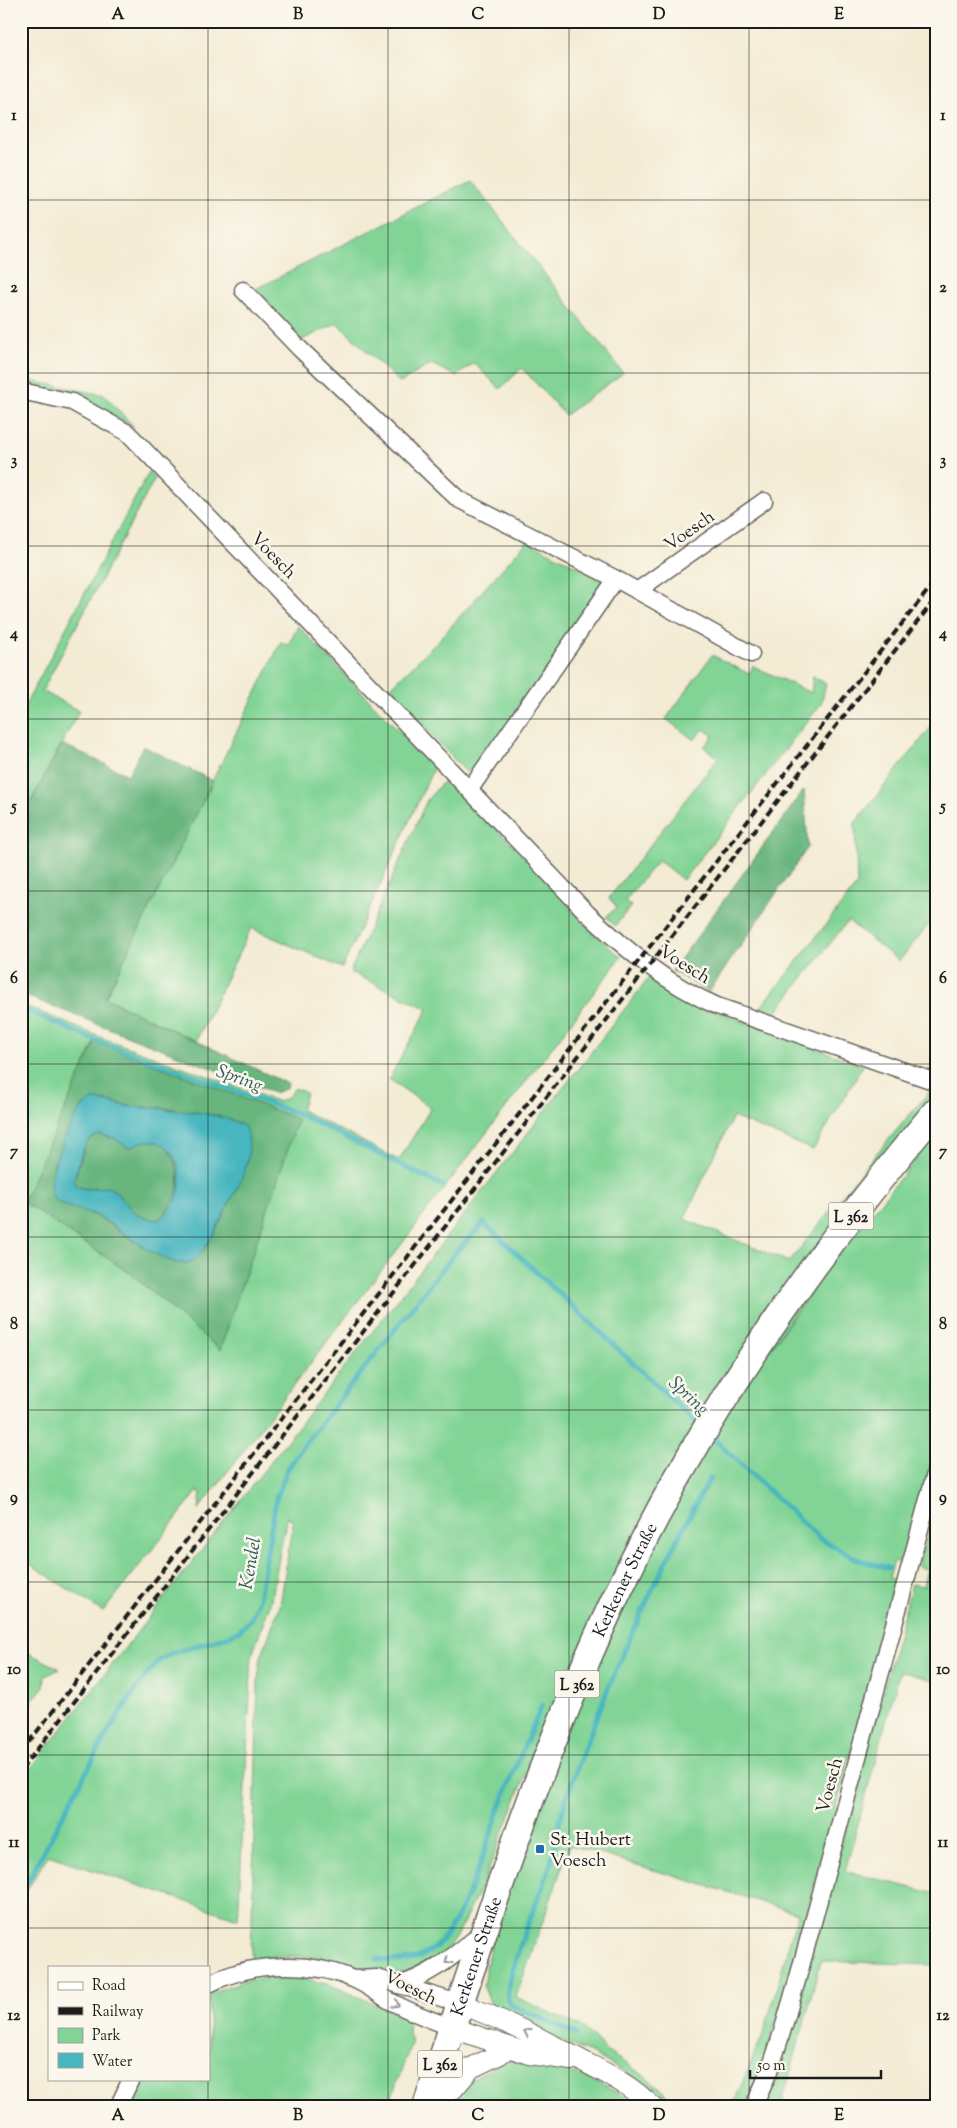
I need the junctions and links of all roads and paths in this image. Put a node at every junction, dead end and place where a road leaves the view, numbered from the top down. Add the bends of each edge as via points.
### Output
1 (243, 290) dead end
2 (21, 391) edge
3 (764, 501) dead end
4 (616, 579) junction
5 (636, 591) junction
6 (751, 654) dead end
7 (470, 789) junction
8 (936, 1082) edge
9 (936, 1111) edge
10 (936, 1470) edge
11 (485, 1930) junction
12 (354, 1979) junction
13 (210, 1984) edge
14 (399, 1985) junction
15 (457, 2016) junction
16 (507, 2048) junction
17 (586, 2063) junction
18 (131, 2080) edge
19 (427, 2104) edge
20 (118, 2107) edge
21 (652, 2107) edge
22 (753, 2107) edge

1 - 4 street via 299,348 458,499
2 - 7 street, Voesch via 72,402 128,433
3 - 5 street, Voesch
4 - 5 street
4 - 7 street
5 - 6 street
7 - 8 street, Voesch via 587,913 639,959 670,981 747,1018
9 - 11 main road, Kerkener Straße / L 362 via 805,1277 697,1444 647,1535 594,1646 539,1780
10 - 22 street, Voesch via 786,2018 766,2082
11 -> 14 street, Voesch via 424,1977
11 - 15 main road, Kerkener Straße / L 362
12 - 13 street, Voesch via 302,1966 269,1967 242,1972
12 - 14 street, Voesch via 377,1978
12 -> 15 street, Voesch via 422,2017
14 - 15 street, Voesch
15 - 16 street
17 -> 15 street via 534,2035
15 - 19 main road, Kerkener Straße / L 362
16 - 17 street
16 - 19 street via 471,2068 453,2089
17 - 21 street via 638,2091
18 - 20 street

